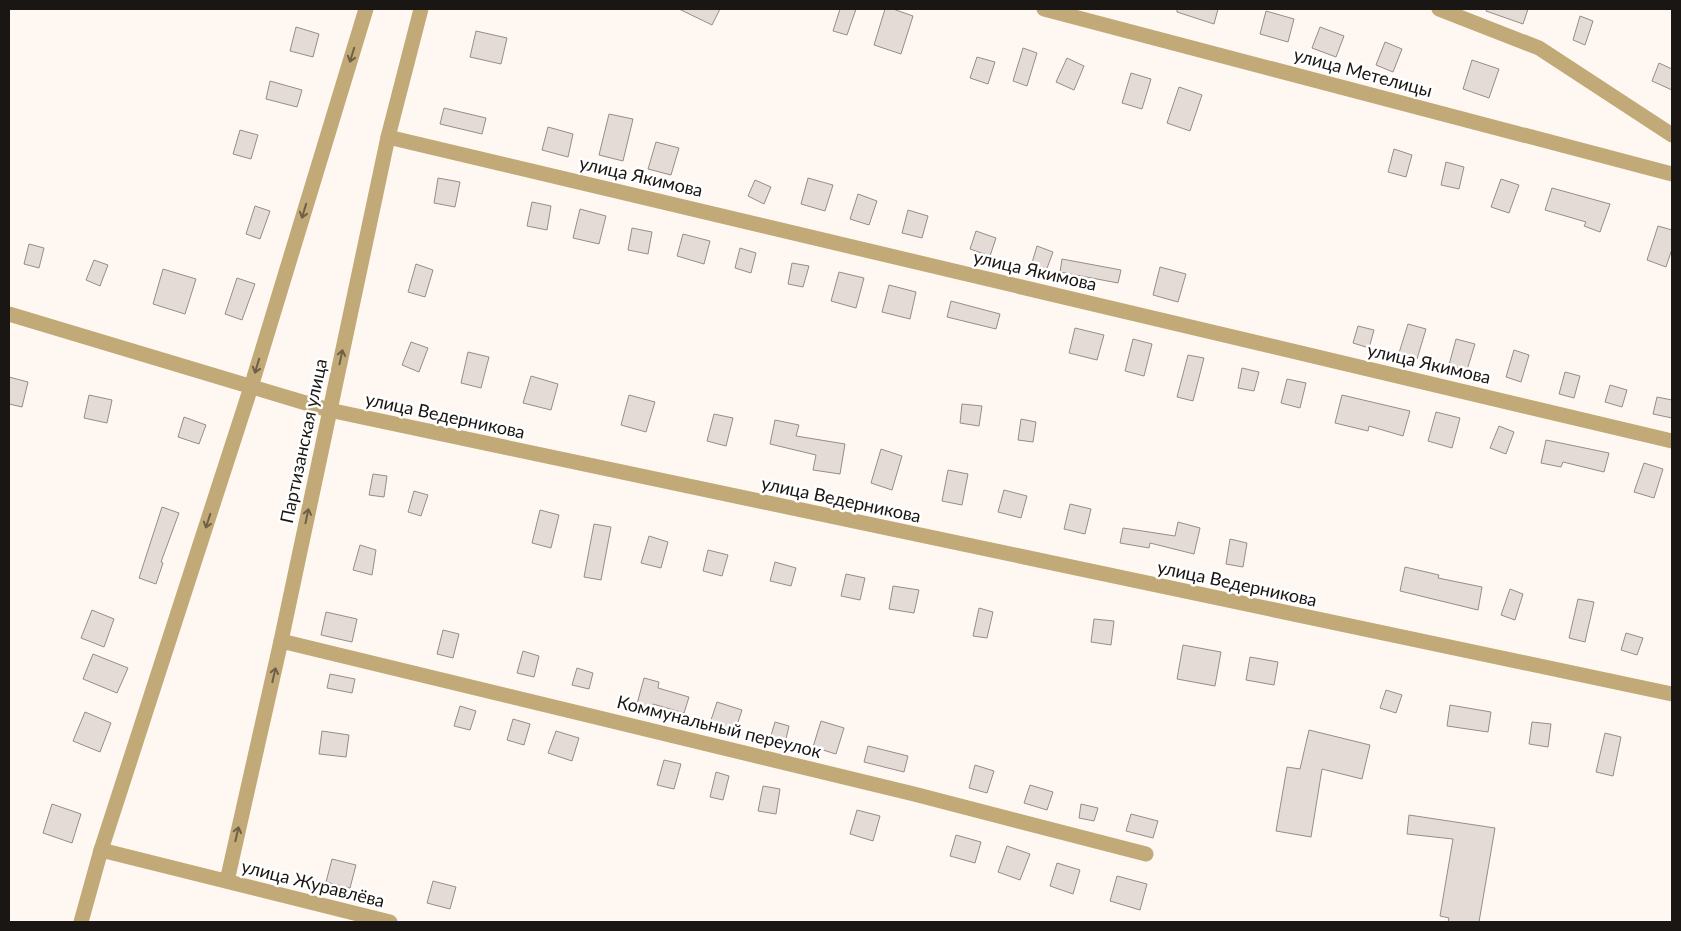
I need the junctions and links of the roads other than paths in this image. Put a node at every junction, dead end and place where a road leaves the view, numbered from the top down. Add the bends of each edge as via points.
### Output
1 (366, 9) edge
2 (421, 9) edge
3 (1044, 9) edge
4 (1439, 9) edge
5 (1672, 135) edge
6 (388, 136) junction
7 (1672, 174) edge
8 (9, 314) edge
9 (251, 387) junction
10 (329, 410) junction
11 (1672, 441) edge
12 (281, 641) junction
13 (1672, 694) edge
14 (102, 850) junction
15 (1146, 854) dead end
16 (227, 881) junction
17 (81, 922) edge
18 (390, 922) edge

1 -> 9 street
2 - 6 street, Партизанская улица
3 - 7 street, улица Метелицы
4 - 5 street via 1539,48
10 -> 6 street, Партизанская улица
6 - 11 street, улица Якимова
8 - 9 street, улица Ведерникова
9 - 10 street, улица Ведерникова
9 -> 14 street
12 -> 10 street, Партизанская улица
10 - 13 street, улица Ведерникова
12 - 15 street, Коммунальный переулок via 914,794
16 -> 12 street, Партизанская улица
14 - 16 street, улица Журавлёва
14 - 17 street
16 - 18 street, улица Журавлёва

